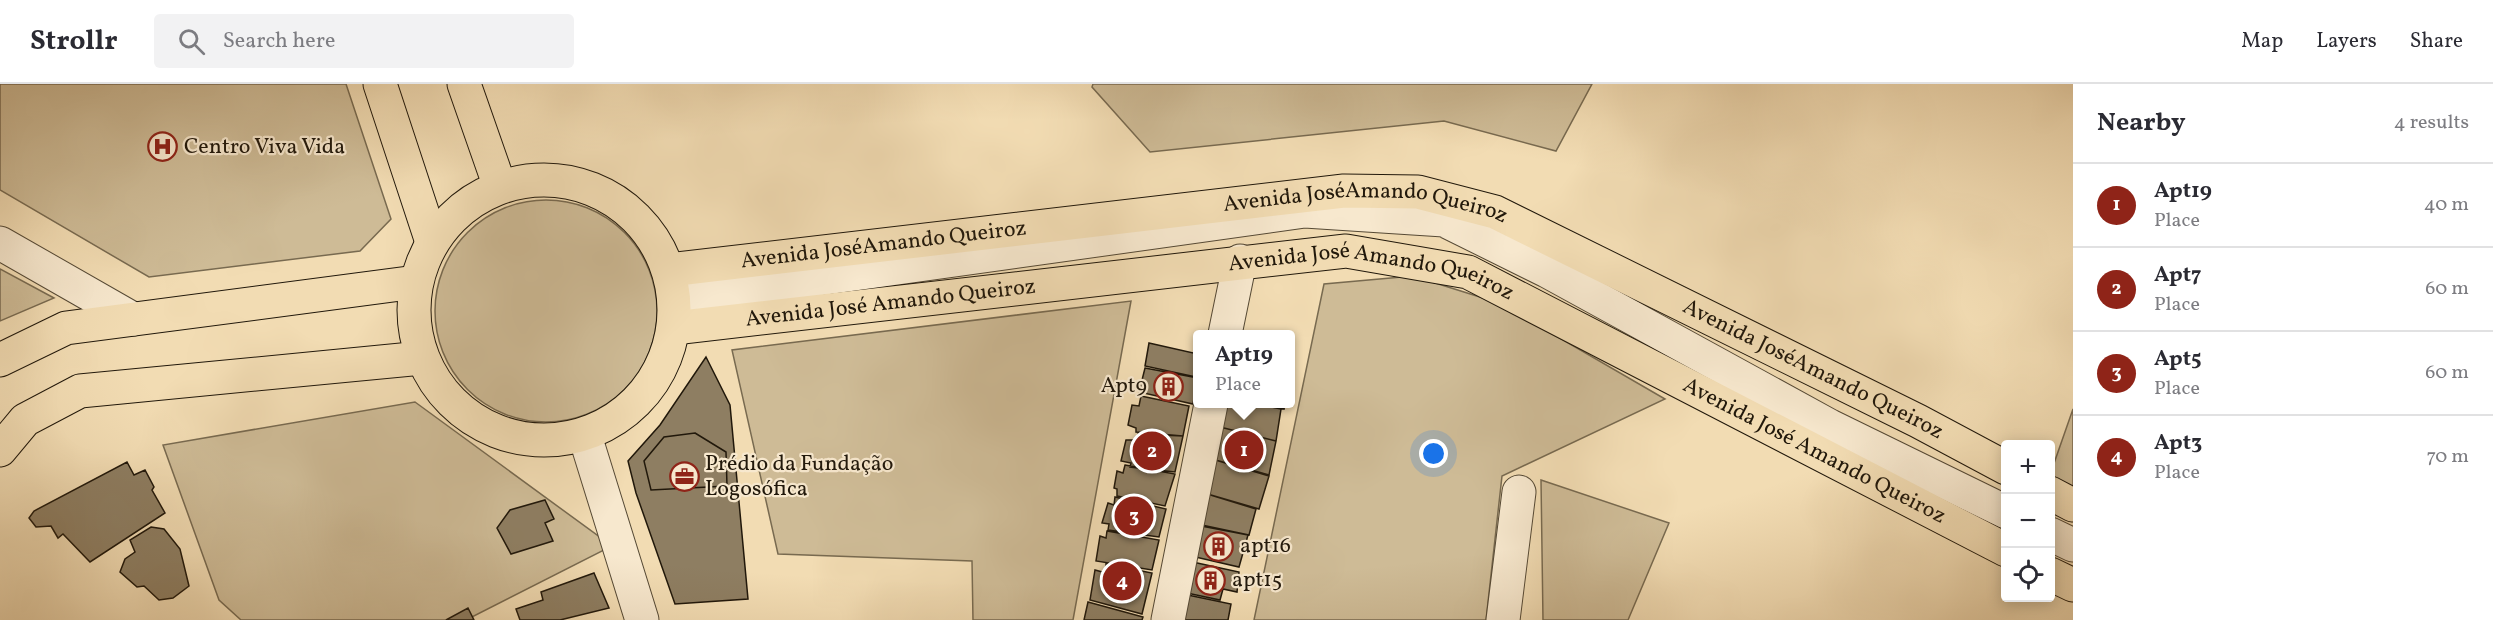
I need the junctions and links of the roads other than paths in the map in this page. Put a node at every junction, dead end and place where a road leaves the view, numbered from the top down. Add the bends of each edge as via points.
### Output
1 (380, 84) edge
2 (464, 84) edge
3 (500, 187) junction
4 (432, 242) junction
5 (0, 243) edge
6 (1240, 261) junction
7 (416, 282) junction
8 (672, 299) junction
9 (133, 319) junction
10 (1226, 330) edge
11 (422, 358) junction
12 (0, 360) edge
13 (1211, 408) edge
14 (585, 436) junction
15 (0, 450) edge
16 (2001, 465) edge
17 (1520, 492) dead end
18 (2052, 494) edge
19 (2073, 505) edge
20 (2001, 510) edge
21 (2055, 536) edge
22 (2073, 545) edge
23 (2002, 548) edge
24 (2055, 576) edge
25 (2073, 585) edge
26 (642, 620) edge
27 (1168, 620) edge
28 (1503, 620) edge

1 - 4 main road
2 - 3 main road
3 - 4 main road via 462,208
3 - 8 main road via 541,179 582,185 620,203 650,233
4 - 7 main road
5 - 9 street
6 - 8 main road, Avenida José Amando Queiroz
6 - 10 street
6 - 23 main road, Avenida José Amando Queiroz via 1346,251 1468,272
7 - 9 main road
7 - 11 main road via 414,321
8 - 14 main road via 664,363 645,395 617,419
8 - 16 main road, Avenida JoséAmando Queiroz via 1344,191 1418,192 1495,212
8 - 20 street via 1305,211 1444,220 1547,271 1830,426
9 - 12 main road via 66,328
11 - 14 main road via 442,392 471,419 498,432 546,442
11 - 15 main road via 80,391 26,420
13 - 27 street
14 - 26 street
17 - 28 street
18 - 19 main road
21 - 22 street
24 - 25 main road

